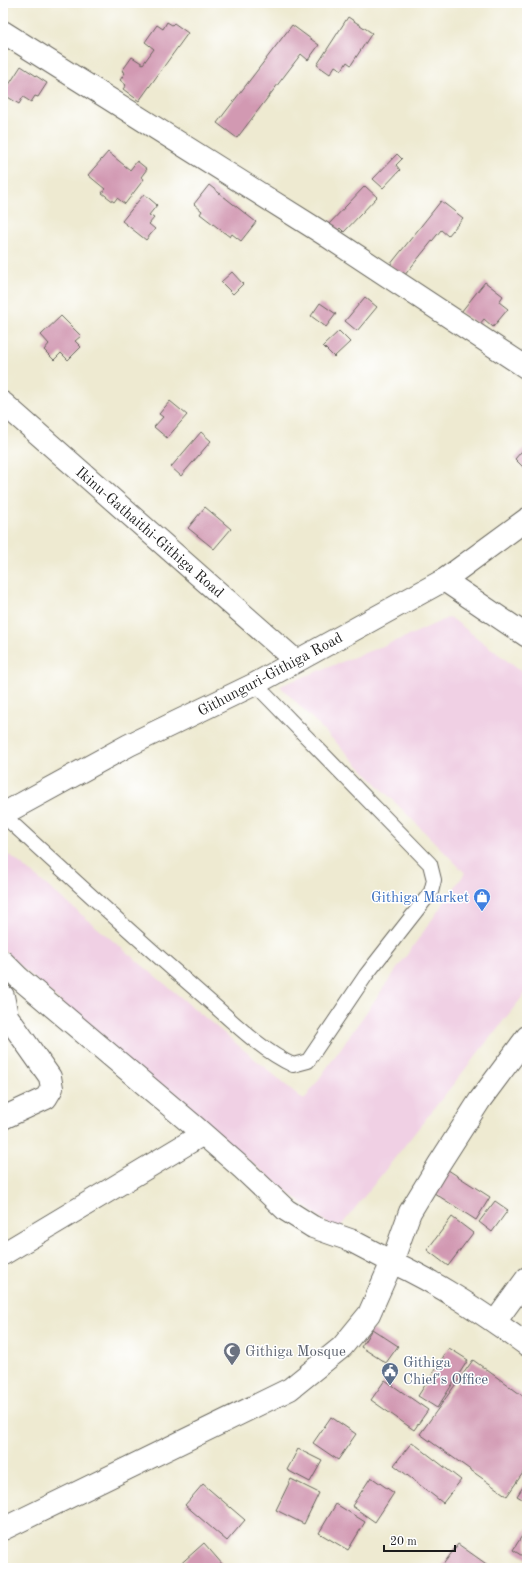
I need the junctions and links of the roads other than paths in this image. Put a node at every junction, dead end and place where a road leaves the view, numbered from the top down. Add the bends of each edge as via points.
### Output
1 (3, 32) edge
2 (527, 368) edge
3 (3, 403) edge
4 (527, 519) edge
5 (444, 580) junction
6 (527, 636) edge
7 (296, 661) junction
8 (255, 684) junction
9 (3, 815) edge
10 (3, 962) edge
11 (3, 996) edge
12 (527, 1037) edge
13 (3, 1118) edge
14 (203, 1134) junction
15 (3, 1254) edge
16 (392, 1262) junction
17 (527, 1278) edge
18 (495, 1322) junction
19 (527, 1345) edge
20 (3, 1529) edge

1 - 2 street via 324,234
3 - 7 street, Ikinu-Gathaithi-Githiga Road
4 - 5 street, Githunguri-Githiga Road
5 - 6 street
5 - 7 street, Githunguri-Githiga Road
7 - 8 street, Githunguri-Githiga Road
8 - 9 street, Githunguri-Githiga Road via 130,745
8 - 9 lane via 430,864 434,880 431,892 366,975 308,1061 293,1065 280,1059 238,1026
10 - 14 street
11 - 13 street via 7,1016 50,1077 52,1088 46,1098
12 - 16 street via 480,1100 410,1212
14 - 15 street
14 - 16 street via 286,1210 313,1227 350,1240
16 - 18 street via 474,1307
16 - 20 street via 369,1314 342,1347 290,1389
17 - 18 street
18 - 19 street

